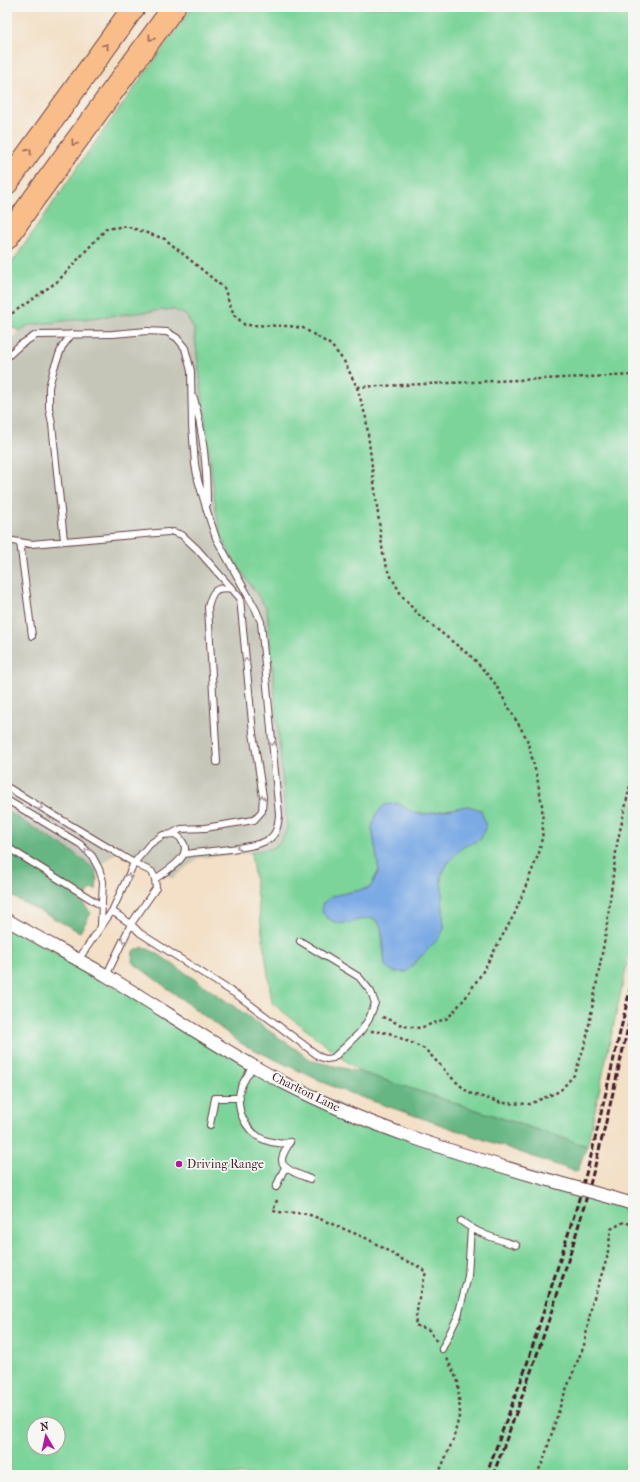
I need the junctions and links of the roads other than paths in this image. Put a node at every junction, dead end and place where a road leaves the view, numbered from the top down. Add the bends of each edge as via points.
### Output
1 (134, 7) edge
2 (174, 7) edge
3 (7, 183) edge
4 (7, 238) edge
5 (72, 334) junction
6 (7, 357) edge
7 (192, 389) junction
8 (207, 511) junction
9 (7, 540) edge
10 (64, 540) junction
11 (20, 542) junction
12 (241, 584) junction
13 (233, 589) junction
14 (32, 636) dead end
15 (217, 762) dead end
16 (7, 787) edge
17 (7, 800) edge
18 (171, 834) junction
19 (7, 847) edge
20 (184, 854) junction
21 (134, 863) junction
22 (155, 879) junction
23 (102, 906) junction
24 (112, 911) junction
25 (7, 920) edge
26 (131, 924) junction
27 (101, 927) junction
28 (300, 941) dead end
29 (78, 960) junction
30 (106, 976) junction
31 (253, 1066) junction
32 (240, 1098) junction
33 (210, 1125) dead end
34 (285, 1167) junction
35 (310, 1179) dead end
36 (276, 1187) dead end
37 (633, 1204) edge
38 (461, 1221) dead end
39 (471, 1228) junction
40 (516, 1245) dead end
41 (442, 1349) road end

3 -> 1 highway
2 -> 4 highway
5 - 6 lane via 36,335 20,344
5 - 7 lane via 167,332 177,338 185,348 191,371
5 - 10 lane via 62,347 49,387 49,408
7 - 8 lane via 199,418 207,477
7 - 8 lane via 196,464
8 - 12 lane via 216,538
9 - 11 lane
10 - 11 lane via 30,544
10 - 13 lane via 171,532 182,535
11 - 14 lane
12 - 13 lane
12 -> 20 lane via 261,622 279,815 277,829 268,839 255,845
13 - 15 lane via 223,587 215,590 210,596 208,607
18 -> 13 lane via 181,829 254,820 262,811 263,798 253,733 240,598
16 -> 21 lane
23 -> 17 lane via 103,881 100,869 92,856 80,844
18 - 20 lane via 175,834 184,842
18 - 21 lane via 163,835 150,844
19 - 23 lane
20 - 22 lane via 178,863
21 - 22 lane via 152,872
24 -> 21 lane
22 - 26 lane via 156,888
23 - 27 lane
24 - 26 lane
24 - 27 lane
25 - 29 street, Charlton Lane
26 - 28 lane via 140,933 240,997 320,1056 326,1059 333,1058 361,1030 372,1012 374,998 358,977
26 -> 30 lane
27 - 29 lane
29 - 30 street, Charlton Lane
30 - 31 street, Charlton Lane
31 - 32 lane via 243,1084
31 - 37 street, Charlton Lane, bridge via 321,1101 393,1131 465,1156
32 - 33 lane via 214,1098
32 - 34 lane via 243,1122 253,1134 278,1144 290,1142 282,1159
34 - 35 lane
34 - 36 lane
38 - 39 lane
39 - 40 lane
39 - 41 lane via 468,1276 458,1316

